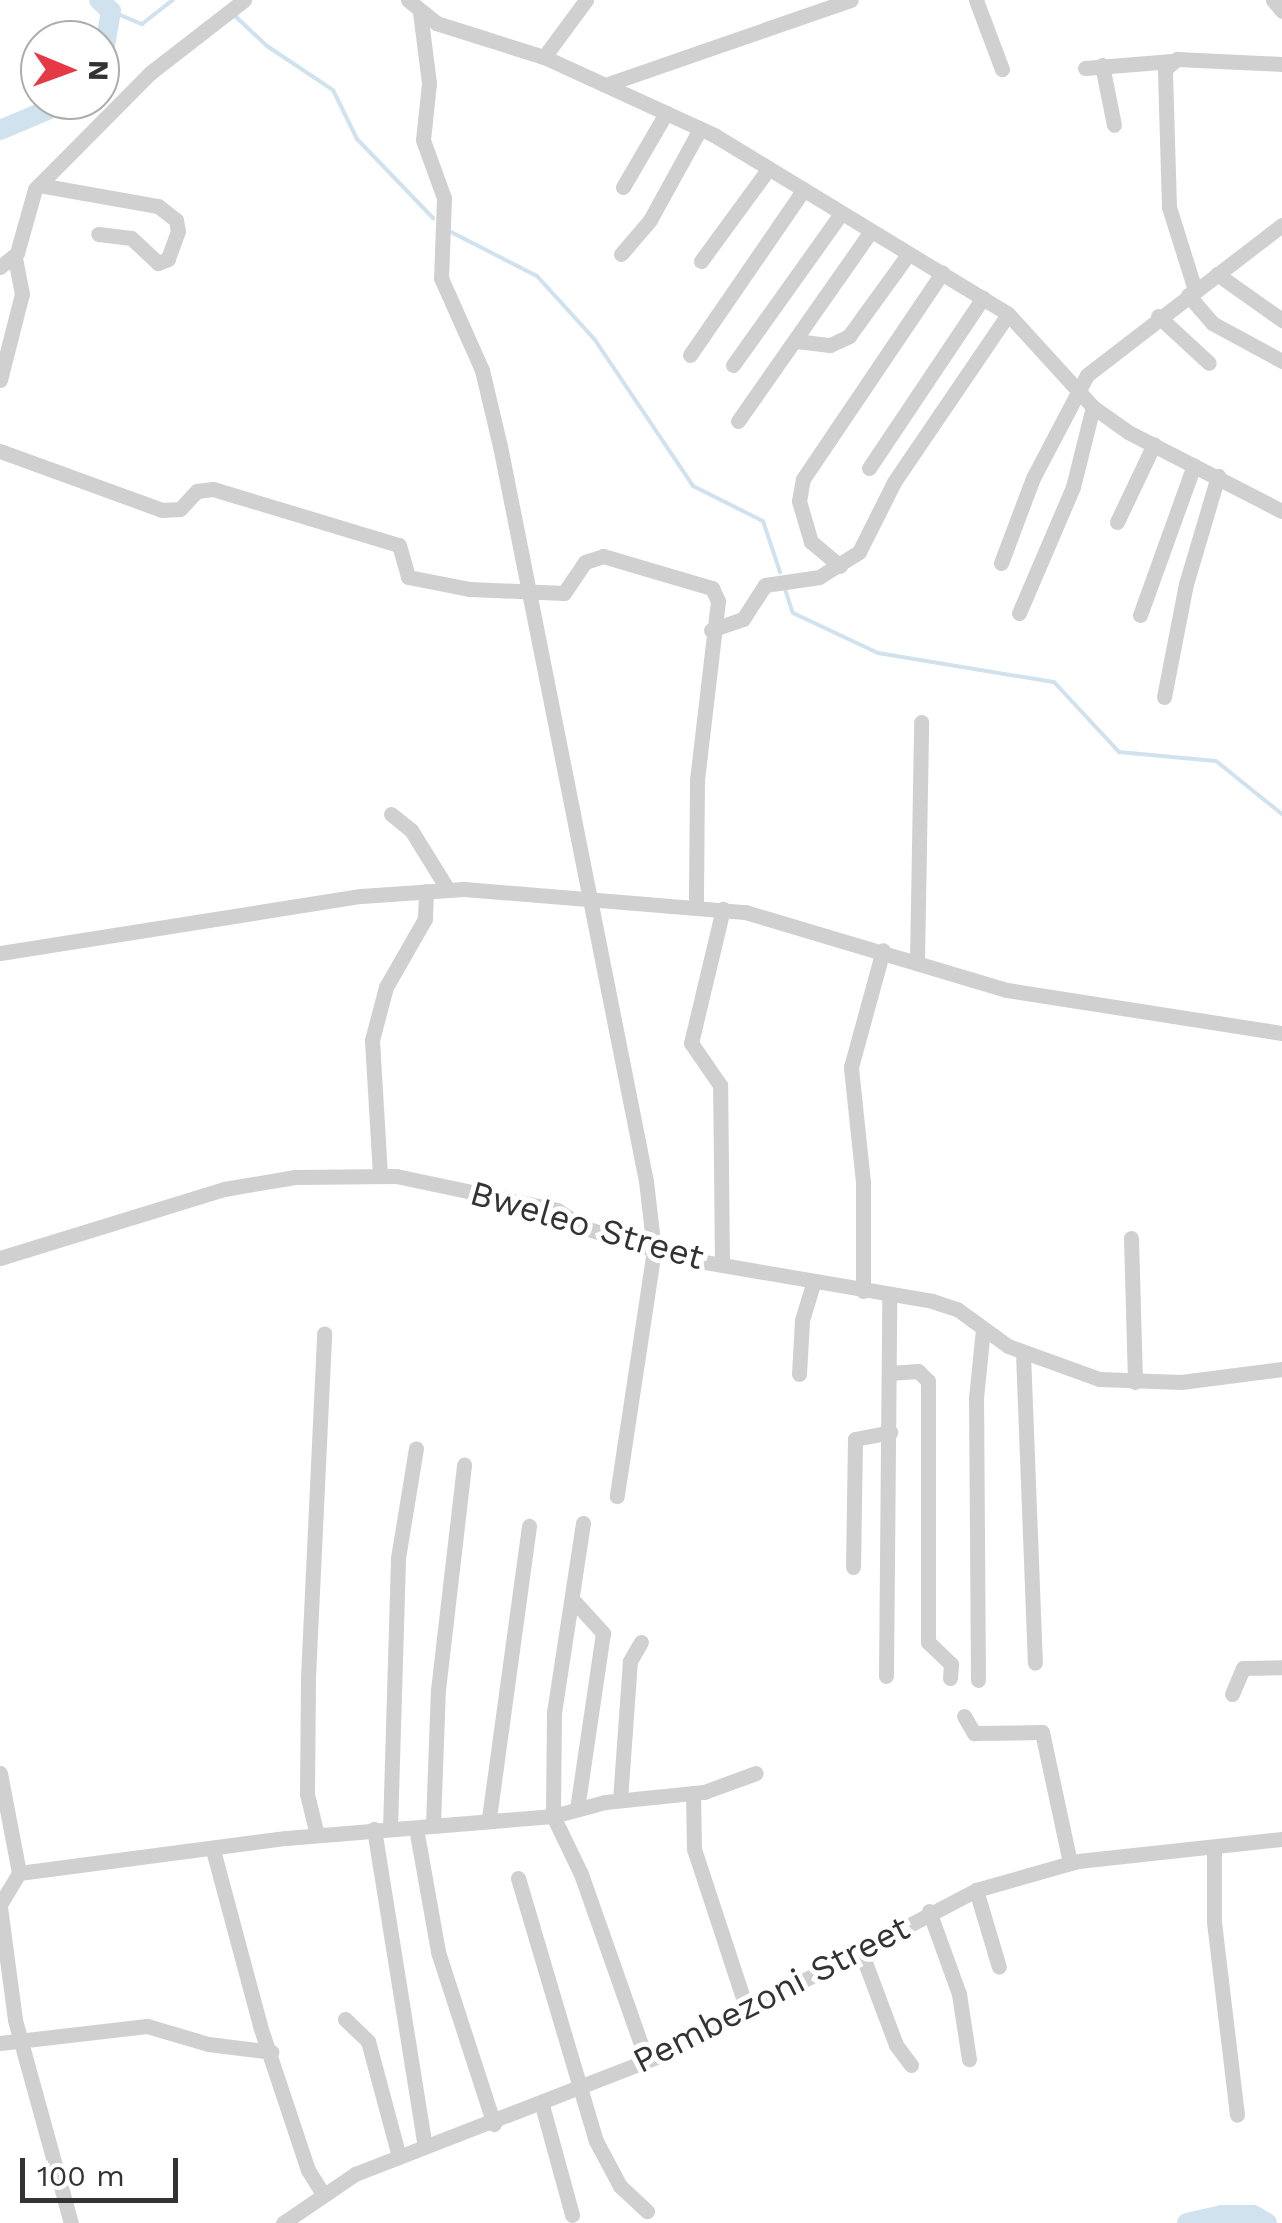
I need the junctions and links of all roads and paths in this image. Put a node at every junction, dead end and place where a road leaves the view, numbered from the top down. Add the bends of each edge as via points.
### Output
1 (408, 0) edge
2 (586, 0) edge
3 (851, 0) edge
4 (976, 0) edge
5 (1273, 0) edge
6 (235, 7) edge
7 (1282, 11) edge
8 (420, 12) junction
9 (544, 57) junction
10 (1172, 60) junction
11 (1282, 64) edge
12 (1002, 68) dead end
13 (605, 85) junction
14 (666, 113) junction
15 (1114, 126) dead end
16 (700, 129) junction
17 (769, 168) junction
18 (39, 185) junction
19 (623, 188) dead end
20 (804, 190) junction
21 (840, 215) junction
22 (1282, 225) edge
23 (98, 234) dead end
24 (868, 235) junction
25 (621, 254) dead end
26 (906, 256) junction
27 (15, 257) junction
28 (701, 261) dead end
29 (0, 268) edge
30 (942, 273) junction
31 (1217, 274) junction
32 (1191, 293) junction
33 (983, 298) junction
34 (1008, 314) junction
35 (1158, 316) junction
36 (1282, 320) edge
37 (796, 341) junction
38 (690, 355) dead end
39 (1282, 361) edge
40 (1209, 363) dead end
41 (733, 365) dead end
42 (0, 380) edge
43 (1077, 388) junction
44 (1093, 407) junction
45 (738, 421) dead end
46 (1154, 444) junction
47 (0, 452) edge
48 (1194, 464) junction
49 (869, 468) dead end
50 (1218, 476) junction
51 (1282, 511) edge
52 (1117, 522) dead end
53 (1001, 563) dead end
54 (840, 566) junction
55 (526, 594) junction
56 (1018, 613) dead end
57 (1140, 616) dead end
58 (710, 630) junction
59 (1164, 697) dead end
60 (921, 722) dead end
61 (391, 814) dead end
62 (448, 890) junction
63 (426, 891) junction
64 (588, 898) junction
65 (696, 905) junction
66 (723, 910) junction
67 (883, 950) junction
68 (0, 954) edge
69 (917, 961) junction
70 (1282, 1033) edge
71 (380, 1175) junction
72 (1131, 1238) dead end
73 (654, 1250) junction
74 (0, 1258) edge
75 (722, 1263) junction
76 (813, 1283) junction
77 (863, 1291) junction
78 (889, 1296) junction
79 (983, 1329) junction
80 (324, 1333) dead end
81 (1023, 1353) junction
82 (1282, 1369) edge
83 (890, 1373) junction
84 (798, 1374) dead end
85 (1135, 1382) junction
86 (890, 1432) junction
87 (416, 1448) dead end
88 (464, 1464) dead end
89 (618, 1496) dead end
90 (583, 1523) dead end
91 (529, 1526) dead end
92 (852, 1567) dead end
93 (573, 1600) junction
94 (641, 1642) dead end
95 (1035, 1663) dead end
96 (1282, 1667) edge
97 (886, 1676) dead end
98 (950, 1678) dead end
99 (978, 1680) dead end
100 (1232, 1694) dead end
101 (964, 1716) dead end
102 (0, 1772) edge
103 (756, 1774) dead end
104 (693, 1793) junction
105 (620, 1800) junction
106 (577, 1809) junction
107 (553, 1816) junction
108 (489, 1818) junction
109 (433, 1824) junction
110 (416, 1828) junction
111 (382, 1829) junction
112 (316, 1835) junction
113 (1282, 1839) edge
114 (1214, 1847) junction
115 (213, 1850) junction
116 (1070, 1864) junction
117 (10, 1877) edge
118 (518, 1878) dead end
119 (976, 1890) junction
120 (0, 1906) edge
121 (929, 1911) junction
122 (860, 1949) junction
123 (999, 1967) dead end
124 (746, 2006) junction
125 (345, 2019) dead end
126 (20, 2042) junction
127 (0, 2044) edge
128 (272, 2052) junction
129 (969, 2059) dead end
130 (647, 2061) junction
131 (911, 2065) dead end
132 (577, 2090) junction
133 (542, 2105) junction
134 (1236, 2115) dead end
135 (494, 2124) junction
136 (425, 2146) junction
137 (399, 2157) junction
138 (322, 2194) junction
139 (648, 2210) dead end
140 (572, 2214) dead end
141 (71, 2223) edge
142 (284, 2223) edge

1 - 8 street
2 - 9 street
3 - 13 street
4 - 12 street
5 - 7 street
6 - 18 street via 150,72
8 - 9 street via 480,41
8 - 55 street via 430,83 424,140 444,198 441,278 482,370
9 - 13 street
10 - 11 street
10 - 15 street via 1094,67
10 - 32 street via 1164,84 1169,207
13 - 14 street
14 - 16 street
14 - 19 street
16 - 17 street
16 - 25 street via 650,220
17 - 20 street
17 - 28 street
18 - 23 street via 158,206 176,220 178,231 168,258 158,264 131,238
18 - 27 street
20 - 21 street
20 - 38 street
21 - 24 street
21 - 41 street
22 - 31 street
24 - 26 street
24 - 37 street
26 - 30 street
26 - 37 street via 848,336 830,345
27 - 29 street
27 - 42 street via 22,294
30 - 33 street
30 - 54 street via 803,478 798,501 811,542
31 - 32 street
31 - 36 street
32 - 35 street
32 - 39 street via 1212,322
33 - 34 street
33 - 49 street
34 - 43 street
34 - 54 street via 894,482 858,552
35 - 40 street
35 - 43 street
37 - 45 street
43 - 44 street
43 - 53 street
44 - 46 street
44 - 56 street via 1073,487
46 - 48 street
46 - 52 street
47 - 55 street via 162,510 180,509 197,492 213,489 399,545 408,577
48 - 50 street
48 - 57 street
50 - 51 street
50 - 59 street via 1186,584
54 - 58 street via 819,577 765,585 743,619
55 - 58 street via 564,593 585,562 615,558 712,588 718,601
55 - 64 street
58 - 65 street
60 - 69 street
61 - 62 street via 412,830
62 - 63 street
62 - 64 street
63 - 68 street via 198,919
63 - 71 street via 424,919 386,987 372,1040
64 - 65 street
64 - 73 street
65 - 66 street
66 - 67 street
66 - 75 street via 691,1042 720,1086
67 - 69 street
67 - 77 street via 851,1067
69 - 70 street via 1007,990
71 - 73 street, Bweleo Street via 557,1210 585,1228
71 - 74 street, Bweleo Street via 295,1177 224,1189
72 - 85 street
73 - 75 street, Bweleo Street
73 - 89 street
75 - 76 street, Bweleo Street
76 - 77 street, Bweleo Street
76 - 84 street
77 - 78 street, Bweleo Street
78 - 79 street, Bweleo Street via 945,1304
78 - 83 street
79 - 81 street, Bweleo Street
79 - 99 street via 976,1398
80 - 112 street via 308,1692 308,1794
81 - 85 street, Bweleo Street via 1100,1379
81 - 95 street
82 - 85 street, Bweleo Street
83 - 86 street
83 - 98 street via 918,1370 928,1381 928,1642 951,1664
86 - 92 street via 854,1440
86 - 97 street
87 - 111 street via 398,1558
88 - 109 street via 440,1672
90 - 93 street
91 - 108 street
93 - 106 street via 603,1633
93 - 107 street via 554,1713
94 - 105 street via 630,1662
96 - 100 street via 1242,1668
101 - 116 street via 974,1734 1042,1732
102 - 117 street
103 - 104 street
104 - 105 street
104 - 124 street via 694,1849
105 - 106 street
106 - 107 street
107 - 108 street
107 - 130 street via 582,1874
108 - 109 street
109 - 110 street
110 - 111 street
110 - 135 street via 438,1952 468,2061
111 - 112 street
111 - 136 street
112 - 115 street
113 - 114 street, Pembezoni Street
114 - 116 street, Pembezoni Street
114 - 134 street via 1214,1922
115 - 117 street
115 - 128 street
116 - 119 street, Pembezoni Street
117 - 120 street
118 - 132 street
119 - 121 street, Pembezoni Street
119 - 123 street
120 - 126 street
121 - 122 street, Pembezoni Street
121 - 129 street via 960,1994
122 - 124 street, Pembezoni Street
122 - 131 street via 896,2045
124 - 130 street, Pembezoni Street
125 - 137 street via 368,2041
126 - 127 street
126 - 128 street via 148,2026 208,2044
126 - 141 street
128 - 138 street via 308,2170
130 - 132 street, Pembezoni Street
132 - 133 street, Pembezoni Street
132 - 139 street via 608,2168
133 - 135 street, Pembezoni Street
133 - 140 street
135 - 136 street, Pembezoni Street
136 - 137 street, Pembezoni Street
137 - 138 street, Pembezoni Street
138 - 142 street, Pembezoni Street

